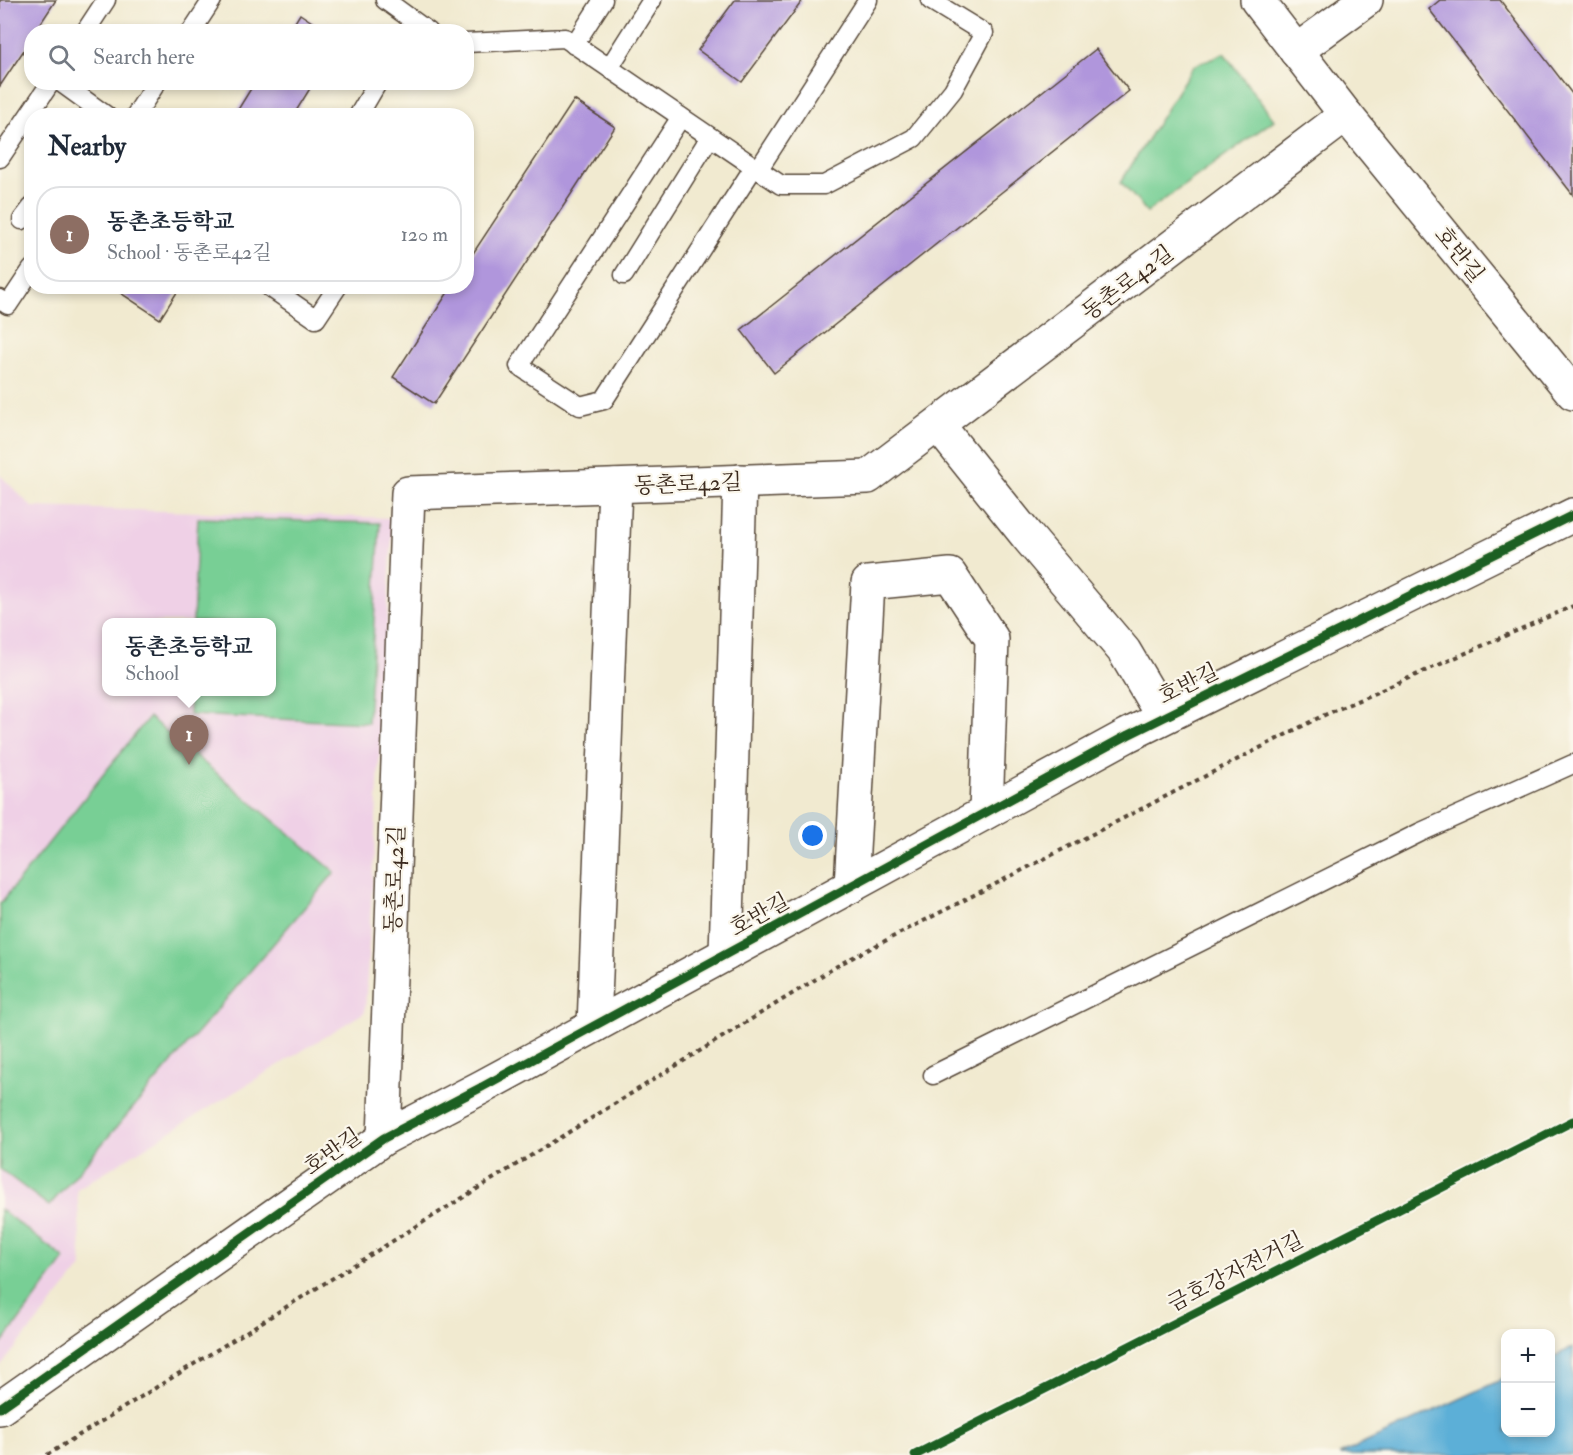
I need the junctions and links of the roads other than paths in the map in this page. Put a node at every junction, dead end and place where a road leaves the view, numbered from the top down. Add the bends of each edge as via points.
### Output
1 (106, 0) edge
2 (212, 0) edge
3 (385, 0) edge
4 (603, 0) edge
5 (652, 0) edge
6 (868, 0) edge
7 (930, 0) edge
8 (1257, 0) edge
9 (1366, 0) edge
10 (90, 24) edge
11 (196, 24) edge
12 (413, 24) edge
13 (474, 43) edge
14 (574, 45) junction
15 (1296, 51) junction
16 (609, 68) junction
17 (46, 90) edge
18 (70, 90) edge
19 (152, 90) edge
20 (375, 90) edge
21 (34, 108) edge
22 (93, 108) edge
23 (140, 108) edge
24 (368, 108) edge
25 (1346, 115) junction
26 (681, 117) junction
27 (24, 122) edge
28 (710, 137) junction
29 (0, 158) edge
30 (756, 168) junction
31 (624, 275) dead end
32 (24, 282) edge
33 (280, 294) edge
34 (332, 294) edge
35 (0, 299) edge
36 (1573, 393) edge
37 (938, 425) junction
38 (740, 481) junction
39 (615, 486) junction
40 (1573, 515) edge
41 (1163, 717) junction
42 (1573, 764) edge
43 (986, 812) junction
44 (851, 886) junction
45 (726, 954) junction
46 (594, 1026) junction
47 (933, 1075) dead end
48 (384, 1138) junction
49 (0, 1407) edge

1 - 10 lane
2 - 11 lane
3 - 12 lane
4 - 14 lane
5 - 16 lane
6 - 30 lane
7 - 30 lane via 984,33 953,90 914,138 824,185 781,185
8 - 15 street
9 - 15 street
13 - 14 lane via 565,38
14 - 16 lane
15 - 25 street
16 - 26 lane
17 - 21 lane
18 - 22 lane
19 - 23 lane
20 - 24 lane
25 - 36 street, 호반길
25 - 37 street, 동촌로42길
26 - 28 lane
26 - 30 lane via 519,366 580,406 604,400
27 - 29 lane
28 - 30 lane
28 - 31 lane
32 - 35 lane via 8,305
33 - 34 lane via 316,318
37 - 38 street, 동촌로42길 via 868,477
37 - 41 street via 1124,651
38 - 39 street, 동촌로42길
38 - 45 street
39 - 46 street
39 - 48 street, 동촌로42길 via 408,493
40 - 41 street, 호반길
41 - 43 street, 호반길
42 - 47 lane via 1421,831
43 - 44 street, 호반길
43 - 44 street via 992,639 950,575 868,583
44 - 45 street, 호반길
45 - 46 street, 호반길
46 - 48 street, 호반길
48 - 49 street, 호반길

